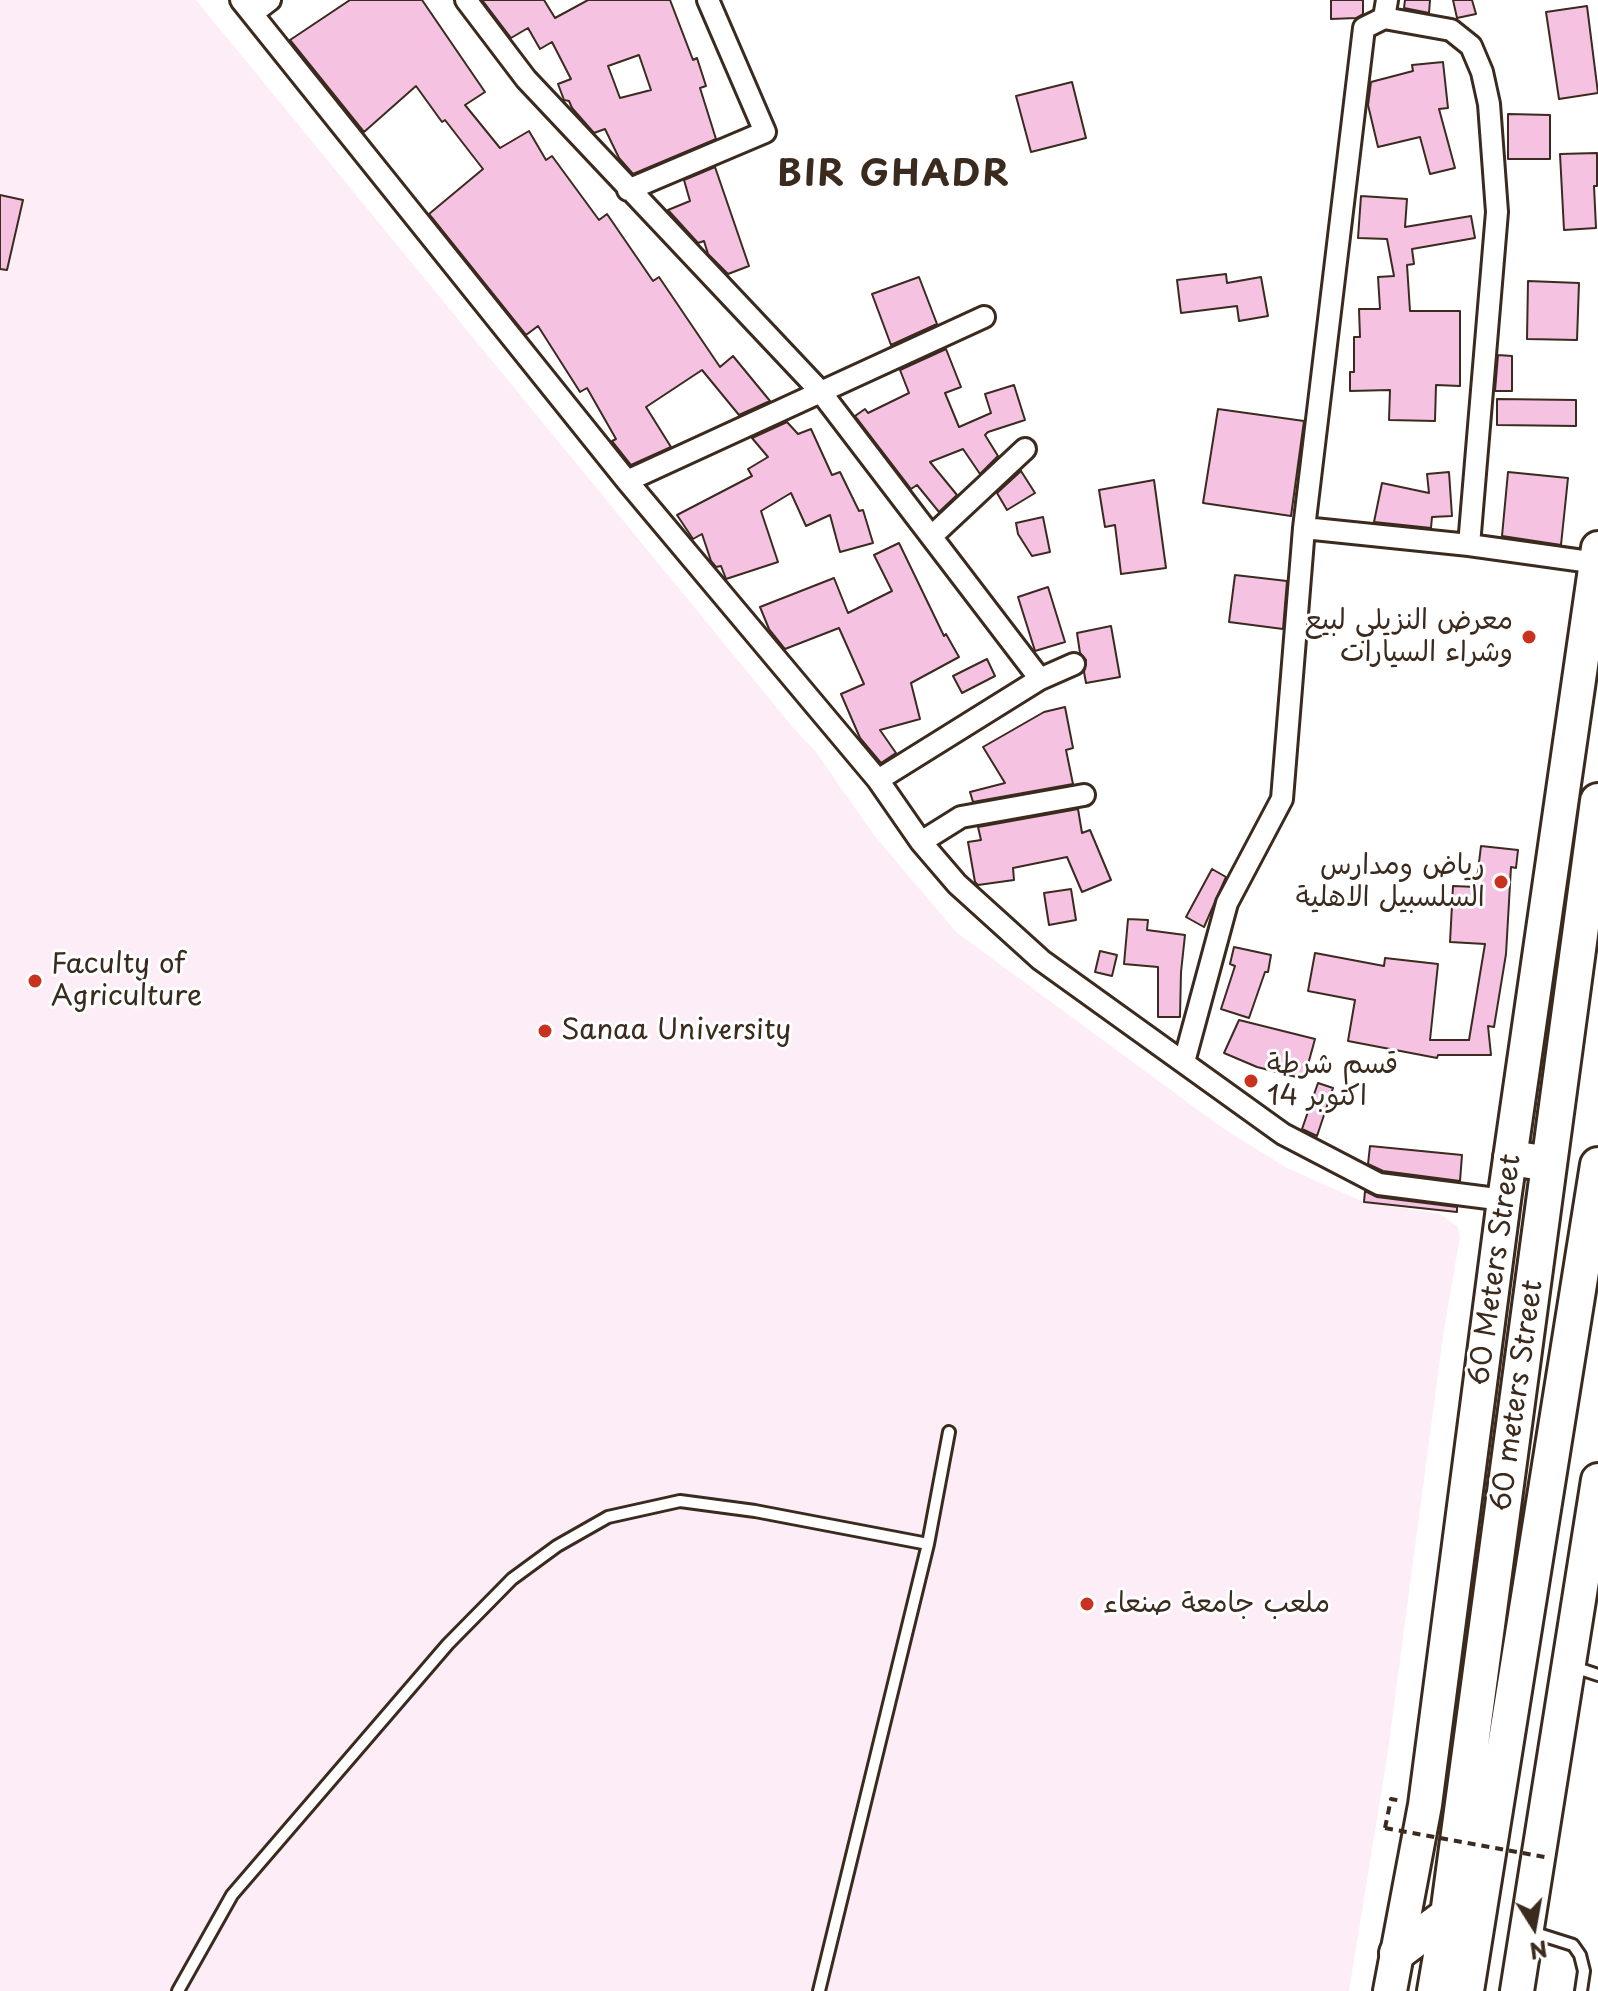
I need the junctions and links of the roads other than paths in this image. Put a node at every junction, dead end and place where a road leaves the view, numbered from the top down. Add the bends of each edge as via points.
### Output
1 (270, 0) edge
2 (466, 0) edge
3 (708, 0) edge
4 (247, 6) edge
5 (1386, 9) edge
6 (628, 190) junction
7 (984, 317) dead end
8 (820, 391) junction
9 (1025, 449) dead end
10 (627, 481) junction
11 (1304, 528) junction
12 (932, 536) junction
13 (1469, 545) junction
14 (1597, 558) edge
15 (1074, 664) dead end
16 (1040, 679) junction
17 (878, 780) junction
18 (1084, 795) dead end
19 (1598, 801) edge
20 (921, 842) junction
21 (1184, 1062) junction
22 (1511, 1158) junction
23 (1549, 1164) junction
24 (1598, 1165) edge
25 (1504, 1200) junction
26 (1596, 1203) edge
27 (949, 1432) dead end
28 (1598, 1480) edge
29 (928, 1544) junction
30 (1583, 1670) edge
31 (1448, 1915) junction
32 (1526, 1931) junction
33 (1397, 1953) junction
34 (178, 1991) edge
35 (819, 1991) edge
36 (1390, 1991) edge
37 (1435, 1991) edge
38 (1466, 1991) edge
39 (1517, 1991) edge
40 (1581, 1991) edge

1 - 4 street
2 - 6 street via 526,79
3 - 6 street via 765,132
4 - 10 street
5 - 11 street via 1364,28
5 - 13 street via 1451,30 1471,46 1489,104 1497,212
6 - 8 street
7 - 8 street
8 - 10 street
8 - 12 street
9 - 12 street
10 - 17 street
11 - 13 street
11 - 21 street via 1282,799 1227,903
12 - 16 street
13 - 14 street
14 - 22 main road, 60 Meters Street
15 - 16 street
16 - 17 street
17 - 20 street
18 - 20 street via 961,817
19 - 23 highway, 60 meters Street
20 - 21 street via 957,884 1041,960
21 - 25 street via 1283,1134 1379,1184
22 - 23 highway
22 - 25 main road, 60 Meters Street
23 - 31 highway, 60 meters Street
24 - 26 highway, 60 meters Street
25 - 33 main road, 60 Meters Street via 1425,1805
26 - 38 highway, 60 meters Street
27 - 29 lane
28 - 30 main road
29 - 34 lane via 680,1501 608,1517 557,1546 512,1579 448,1644 232,1895
29 - 35 lane
30 - 32 main road
31 - 33 highway
31 - 37 highway, 60 meters Street
32 - 39 main road
32 - 40 lane via 1573,1945 1584,1971
33 - 36 main road, 60 Meters Street

